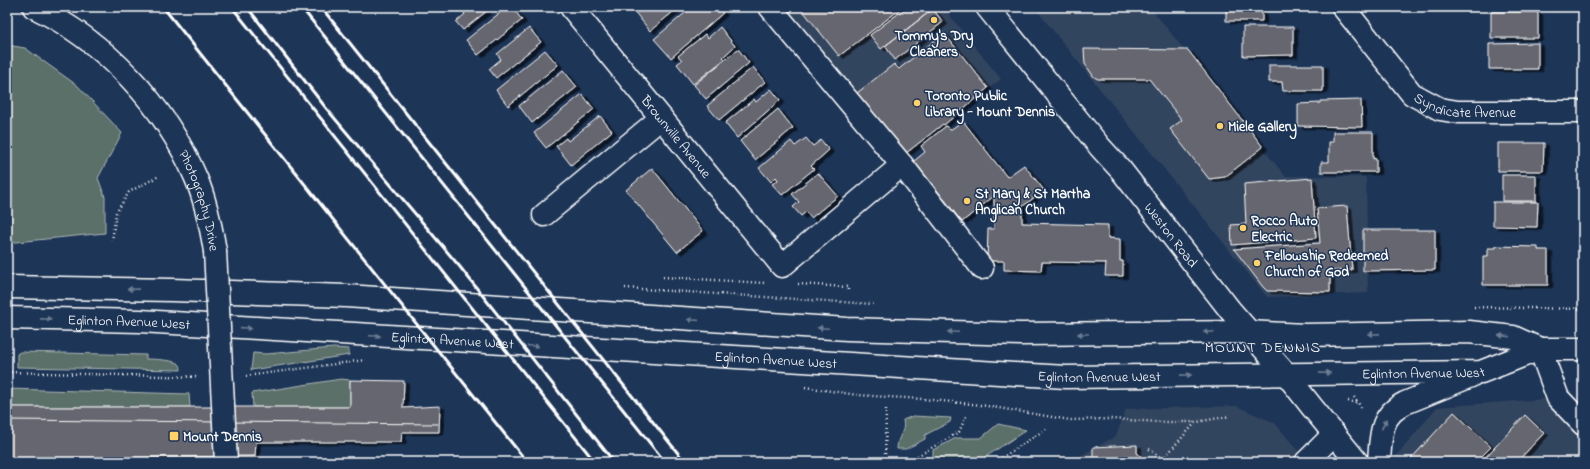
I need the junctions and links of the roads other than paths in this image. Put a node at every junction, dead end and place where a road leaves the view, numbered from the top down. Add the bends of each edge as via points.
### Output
1 (34, 7) edge
2 (571, 7) edge
3 (770, 7) edge
4 (987, 7) edge
5 (1343, 7) edge
6 (1583, 112) edge
7 (661, 118) junction
8 (902, 165) junction
9 (544, 215) dead end
10 (982, 268) dead end
11 (7, 287) edge
12 (7, 318) edge
13 (1248, 332) junction
14 (1540, 349) junction
15 (1583, 349) edge
16 (1481, 372) junction
17 (1286, 374) junction
18 (1583, 424) edge
19 (1334, 434) junction
20 (226, 462) edge
21 (1306, 462) edge
22 (1357, 462) edge
23 (1379, 462) edge

1 - 20 main road, Photography Drive, bridge via 103,52 132,80 157,108 197,178 209,218 215,251
2 - 7 main road, Brownville Avenue
3 - 8 main road
4 - 13 main road, Weston Road via 1121,170
5 - 6 main road, Syndicate Avenue via 1412,94 1440,109 1458,112
7 - 8 main road, Brownville Avenue via 781,278
7 - 9 main road
8 - 10 main road
13 -> 11 main road, Eglinton Avenue West via 1021,334 847,329 346,296
12 -> 17 main road, Eglinton Avenue West via 140,321 1066,377
14 -> 13 main road, Eglinton Avenue West via 1513,337 1469,332 1305,335
13 - 17 main road, Weston Road
14 - 15 main road, Eglinton Avenue West
14 - 16 main road, Eglinton Avenue West
14 - 18 main road via 1558,398
17 -> 16 main road, Eglinton Avenue West
23 -> 16 main road via 1381,429 1388,415 1405,403
17 - 19 main road, Weston Road
19 - 21 main road
19 - 22 main road, Weston Road

